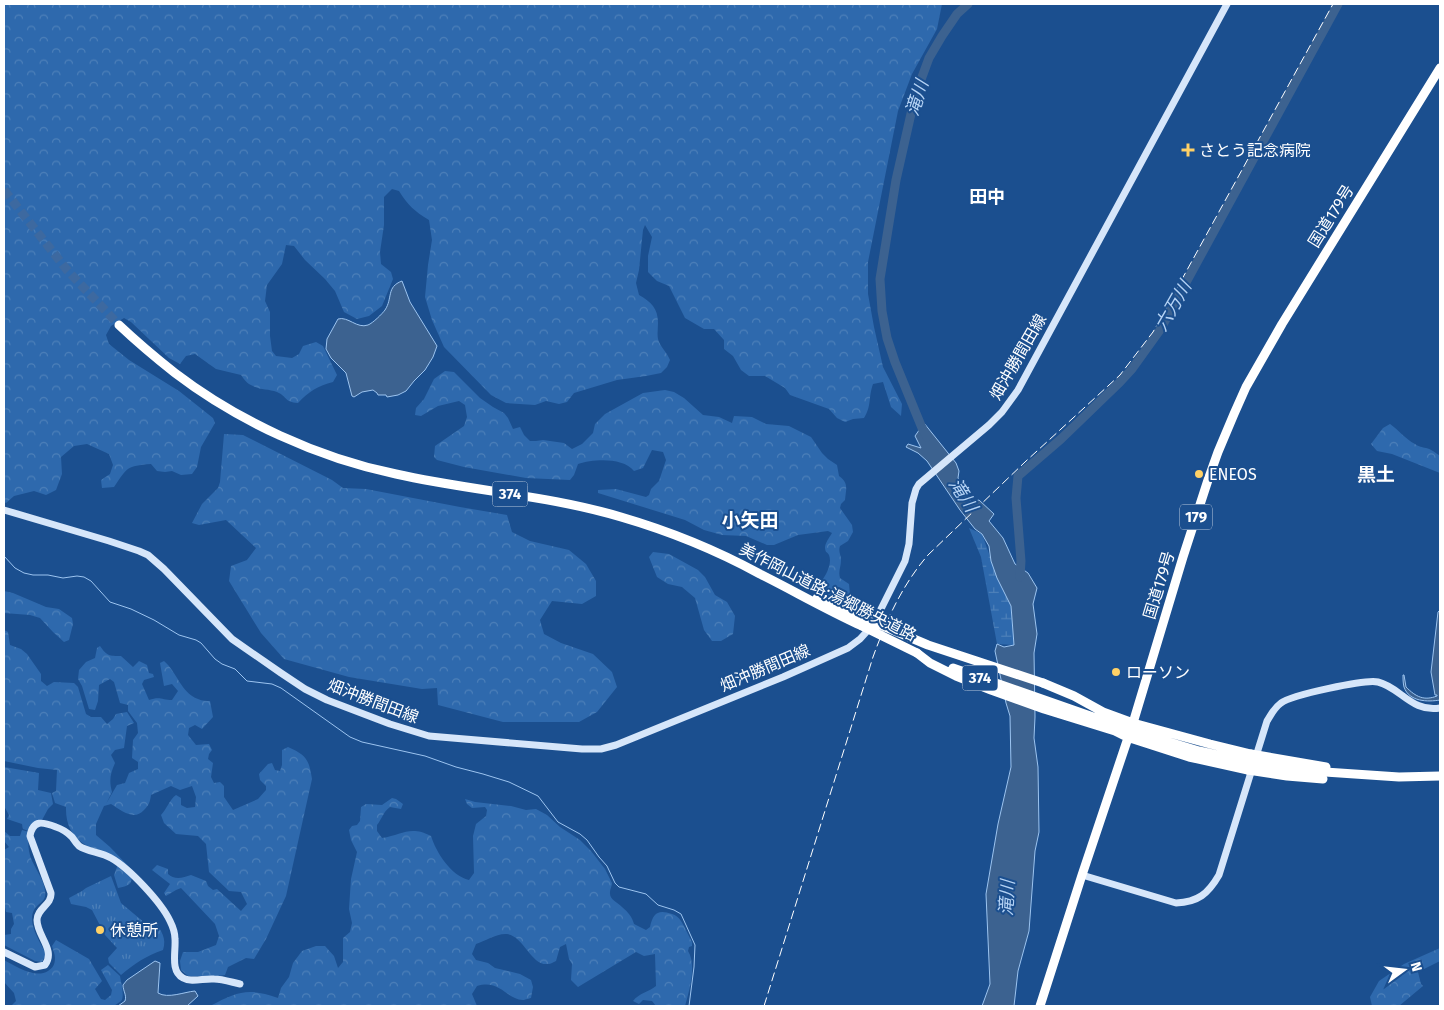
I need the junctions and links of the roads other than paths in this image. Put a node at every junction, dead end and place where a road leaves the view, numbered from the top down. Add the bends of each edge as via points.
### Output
1 (1228, 4) edge
2 (1440, 68) edge
3 (119, 325) tunnel mouth
4 (4, 510) edge
5 (863, 622) junction
6 (1044, 705) junction
7 (1440, 708) edge
8 (1133, 723) junction
9 (1127, 737) junction
10 (1249, 762) junction
11 (1440, 771) edge
12 (1376, 775) junction
13 (1440, 776) edge
14 (1082, 875) junction
15 (4, 952) edge
16 (240, 984) dead end
17 (1040, 1006) edge

1 - 4 main road, 畑沖勝間田線 via 1018,390 989,425 919,484 912,503 905,561 876,619 848,648 783,676 601,749 430,736 390,724 305,689 232,639 148,555
2 - 8 highway, 国道179号 / 179 via 1246,387 1208,480
3 - 5 highway, 美作岡山道路;湯郷勝央道路 / 374 via 176,373 222,404 279,435 316,450 385,472 550,500 619,516 683,538
5 - 6 highway, 美作岡山道路;湯郷勝央道路 / 374, bridge via 917,652
5 - 8 highway, bridge via 1043,683
6 - 9 highway
6 - 10 highway, 美作岡山道路;湯郷勝央道路 / 374, bridge via 1199,751
7 - 14 main road via 1422,707 1378,681 1292,697 1276,707 1267,722 1219,875 1211,889 1199,898 1176,903
8 - 9 highway, 国道179号 / 179
8 - 10 highway via 1210,744
9 - 10 highway via 1189,757
9 - 14 highway, 国道179号 / 179
10 - 12 highway, 美作岡山道路;湯郷勝央道路 / 374, bridge via 1324,773
11 - 12 highway, 美作岡山道路;湯郷勝央道路 / 374
12 - 13 highway, 美作岡山道路;湯郷勝央道路 / 374
14 - 17 highway, 国道179号 / 179
15 - 16 main road via 35,967 48,961 48,950 37,919 52,898 30,836 33,827 46,823 66,832 81,847 111,858 145,888 170,920 175,937 175,964 183,978

